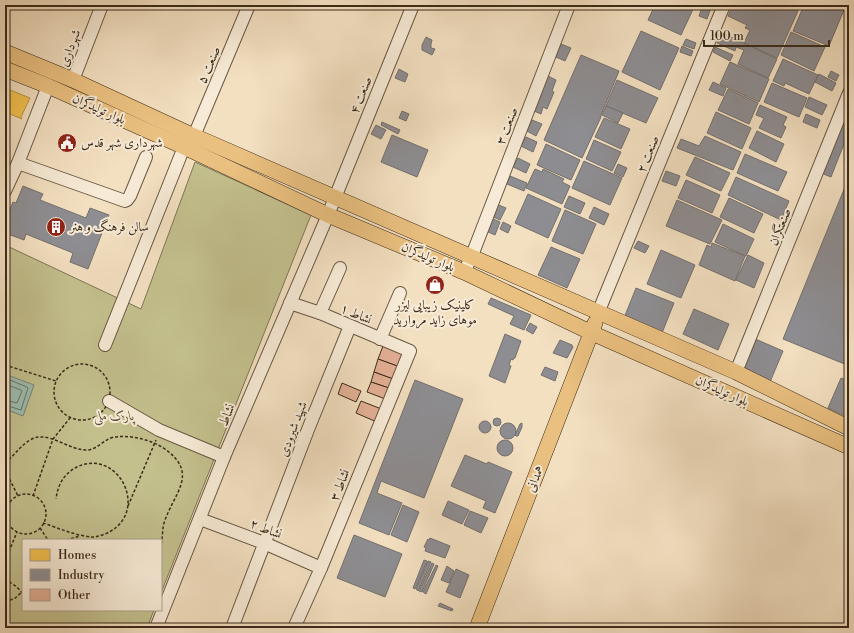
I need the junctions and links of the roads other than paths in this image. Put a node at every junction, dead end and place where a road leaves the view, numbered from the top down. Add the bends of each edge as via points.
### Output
1 (102, 5) edge
2 (249, 5) edge
3 (413, 5) edge
4 (569, 5) edge
5 (724, 5) edge
6 (5, 52) edge
7 (5, 69) edge
8 (73, 80) junction
9 (48, 86) junction
10 (849, 93) edge
11 (189, 141) junction
12 (146, 157) dead end
13 (18, 163) junction
14 (5, 191) edge
15 (334, 196) junction
16 (328, 215) junction
17 (471, 258) junction
18 (340, 268) dead end
19 (464, 272) junction
20 (400, 293) dead end
21 (290, 303) junction
22 (320, 313) junction
23 (598, 313) junction
24 (350, 326) junction
25 (592, 333) junction
26 (380, 339) junction
27 (105, 344) dead end
28 (410, 351) joint
29 (736, 372) junction
30 (108, 402) road end
31 (849, 428) edge
32 (849, 447) edge
33 (224, 457) junction
34 (200, 518) junction
35 (264, 543) junction
36 (321, 568) junction
37 (476, 627) edge
38 (156, 628) edge
39 (232, 628) edge
40 (294, 628) edge

1 - 8 street, شهرداری
2 - 11 street, صنعت ۵
3 - 15 street, صنعت ۴
4 - 17 street, صنعت ۳
5 - 23 street, صنعت ۲
6 - 8 main road, بلوار تولیدگران
7 - 9 main road, بلوار تولیدگران
8 - 11 main road, بلوار تولیدگران
9 - 11 main road, بلوار تولیدگران
9 - 13 street
10 - 29 street, صنعتگران
11 - 15 main road, بلوار تولیدگران
11 - 16 main road, بلوار تولیدگران
11 - 27 street, صنعت ۵
12 - 13 street via 130,196 125,201
13 - 14 street
15 - 16 street, صنعت ۴
15 - 17 main road, بلوار تولیدگران
16 - 19 main road, بلوار تولیدگران
16 - 21 street, نشاط
17 - 19 street, صنعت ۳
17 - 23 main road, بلوار تولیدگران
18 - 22 street
19 - 25 main road, بلوار تولیدگران
20 - 26 street
21 - 22 street, نشاط ۱
21 - 33 street, نشاط
22 - 24 street, نشاط ۱
23 - 25 main road, همدانی
23 - 29 main road, بلوار تولیدگران
24 - 26 street, نشاط ۱
24 - 35 street, شهید شیرودی
25 - 32 main road, بلوار تولیدگران
25 - 37 main road, همدانی
26 - 28 street, نشاط ۱
28 - 36 street, نشاط ۳
29 - 31 main road, بلوار تولیدگران
30 - 33 street via 159,430
33 - 34 street, نشاط
34 - 35 street, نشاط ۲
34 - 38 street, نشاط
35 - 36 street, نشاط ۲
35 - 39 street, شهید شیرودی
36 - 40 street, نشاط ۳

